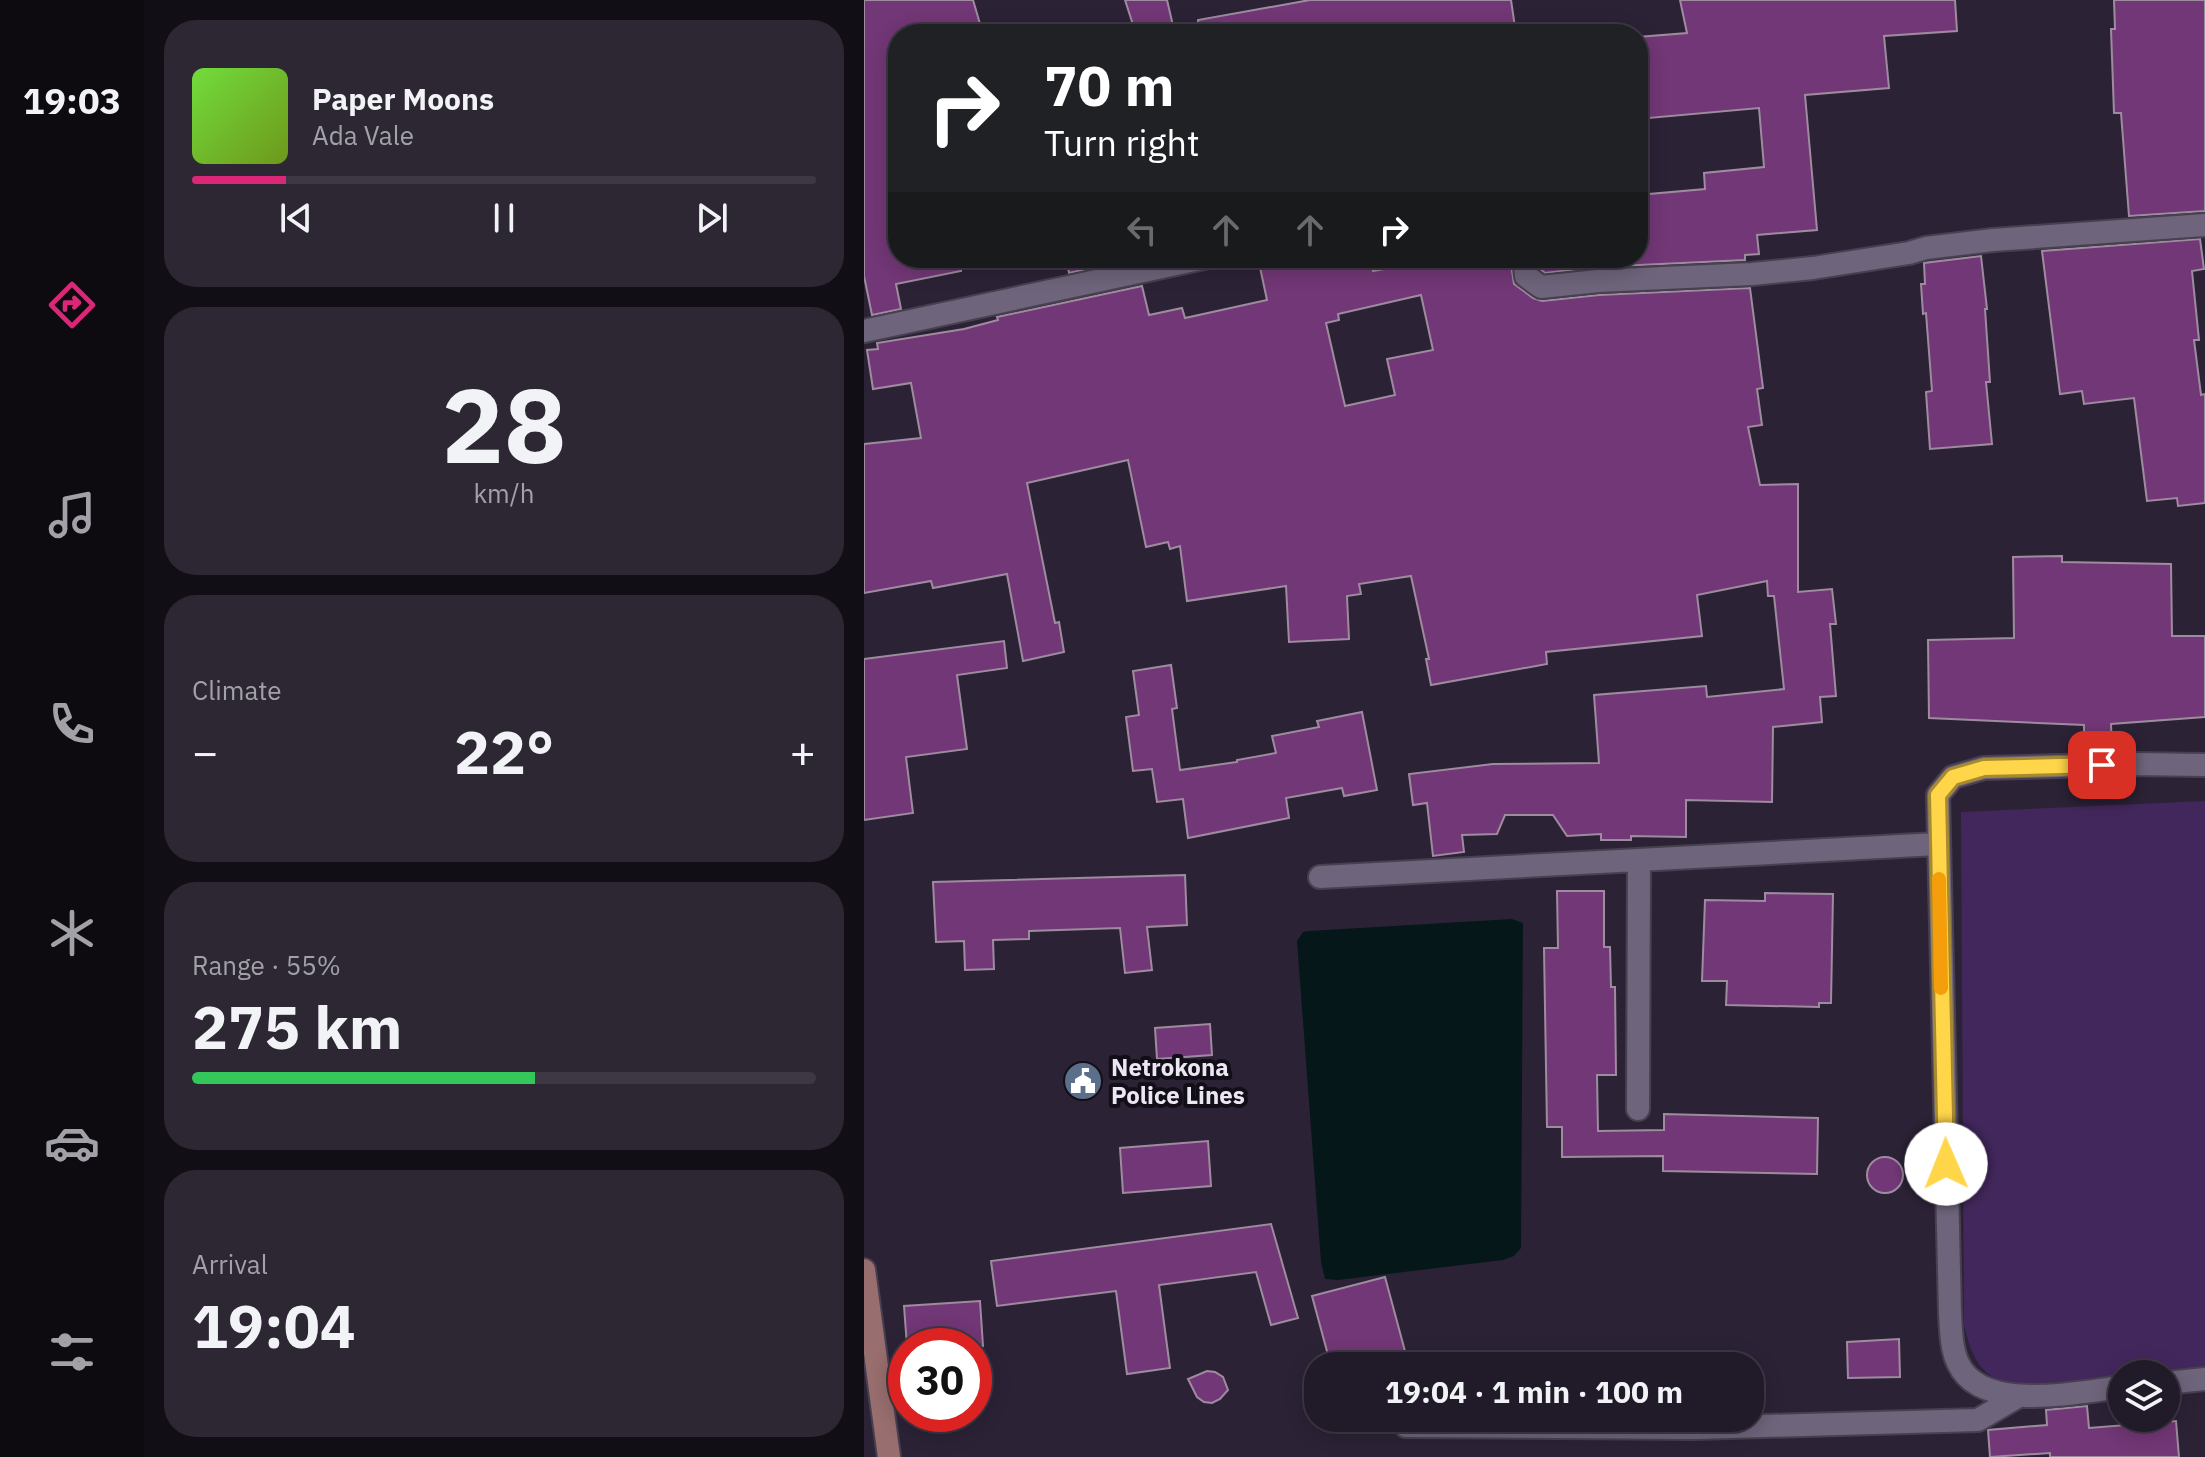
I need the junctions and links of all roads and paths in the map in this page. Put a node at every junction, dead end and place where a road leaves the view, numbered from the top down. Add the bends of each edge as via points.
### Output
1 (2205, 225) edge
2 (1157, 268) edge
3 (1525, 268) edge
4 (864, 331) edge
5 (2205, 765) edge
6 (1937, 844) junction
7 (1639, 860) junction
8 (1320, 877) dead end
9 (1638, 1109) dead end
10 (864, 1270) edge
11 (2205, 1379) edge
12 (2180, 1382) edge
13 (2108, 1388) edge
14 (2017, 1397) junction
15 (1764, 1426) edge
16 (889, 1457) edge

1 - 3 street via 1993,240 1813,268 1541,287 1526,276
2 - 4 street
5 - 6 street via 1984,768 1953,777 1938,795
6 - 7 street
6 - 14 street via 1954,1348 1968,1378
7 - 8 street
7 - 9 street
10 - 16 main road
11 - 12 street
13 - 14 street
14 - 15 street via 1978,1420

